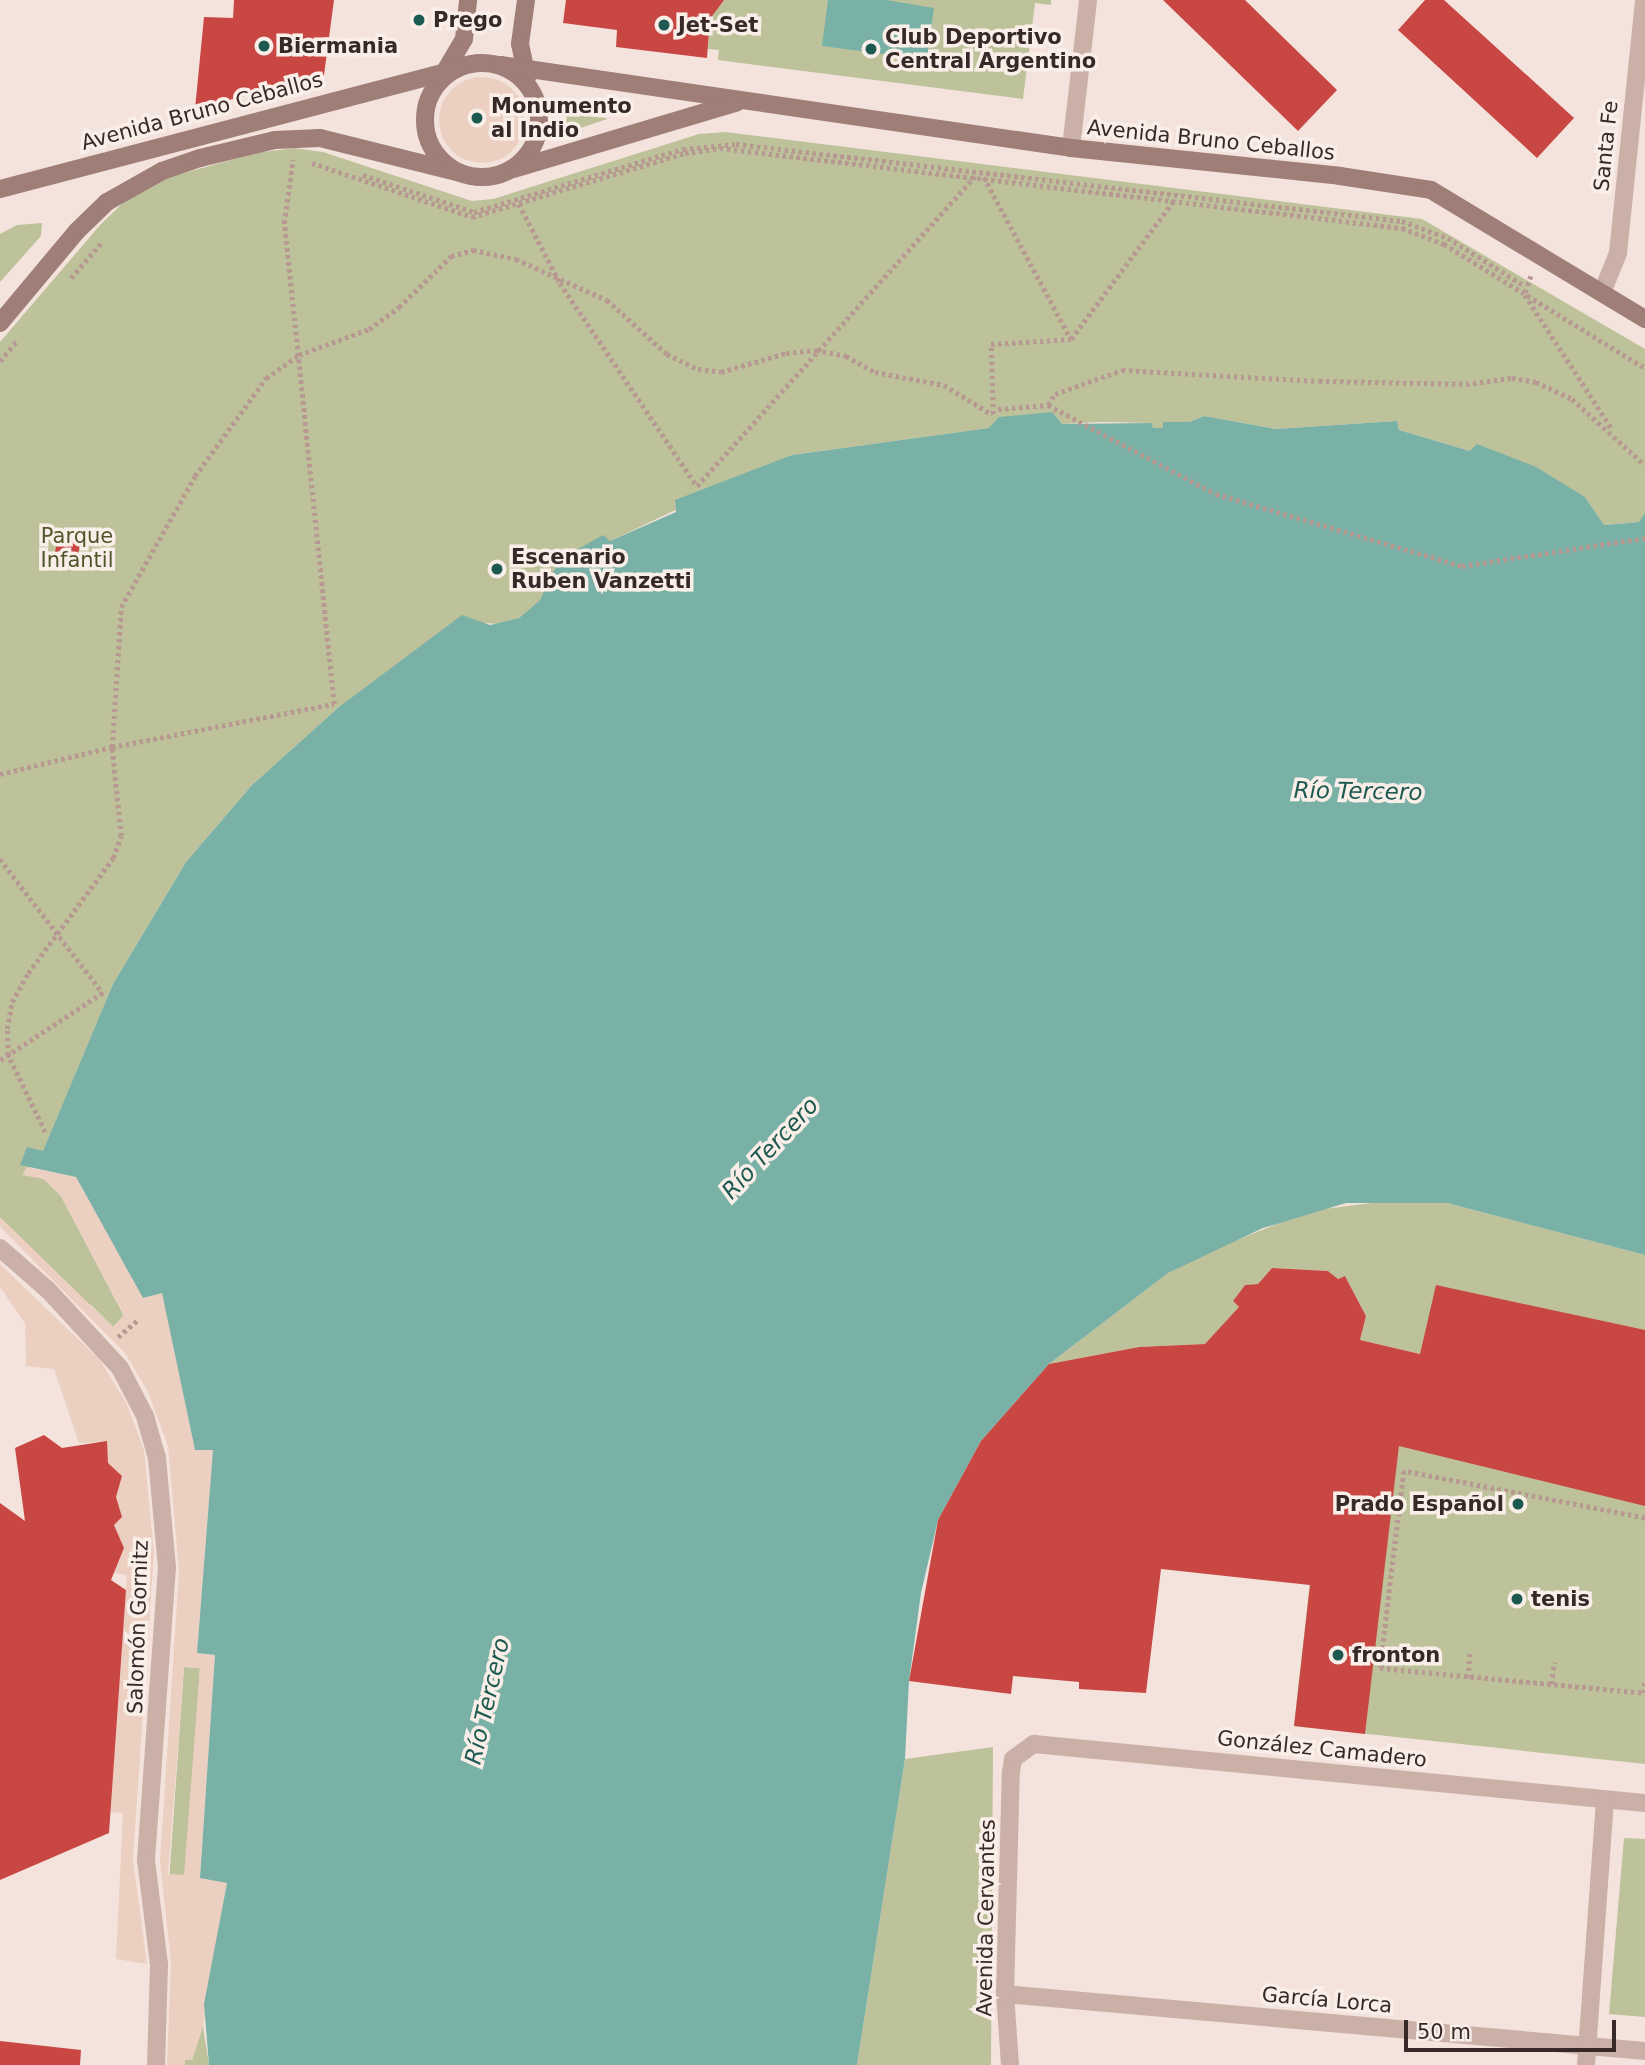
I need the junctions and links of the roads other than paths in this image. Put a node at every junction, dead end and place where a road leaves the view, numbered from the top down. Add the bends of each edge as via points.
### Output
1 (468, 0) edge
2 (526, 0) edge
3 (1088, 0) edge
4 (1644, 0) edge
5 (501, 65) junction
6 (524, 68) junction
7 (446, 74) junction
8 (530, 87) junction
9 (739, 102) junction
10 (1071, 148) junction
11 (508, 171) junction
12 (460, 173) junction
13 (0, 189) edge
14 (1602, 293) junction
15 (1645, 319) edge
16 (0, 323) edge
17 (0, 1248) edge
18 (1011, 1772) joint
19 (1605, 1800) junction
20 (1645, 1802) edge
21 (1005, 1994) junction
22 (1588, 2046) junction
23 (1645, 2051) edge
24 (156, 2065) edge
25 (1010, 2065) edge
26 (1586, 2065) edge

1 - 7 main road via 464,39
2 - 6 main road via 520,44
3 - 10 street
4 - 14 street, Santa Fe via 1618,253
5 - 6 main road, Avenida Bruno Ceballos
5 - 7 main road via 486,62
5 - 8 main road
6 - 8 main road
6 - 9 main road, Avenida Bruno Ceballos
7 - 12 main road via 429,97 425,127 436,154
7 - 13 main road, Avenida Bruno Ceballos
8 - 11 main road via 539,127 529,153
9 - 10 main road, Avenida Bruno Ceballos
9 - 11 main road, Avenida Bruno Ceballos
10 - 14 main road, Avenida Bruno Ceballos via 1431,190
11 - 12 main road via 476,177
12 - 16 main road via 320,138 275,140 200,158 162,171 107,202
14 - 15 main road, Avenida Bruno Ceballos
17 - 24 street, Salomón Gornitz via 48,1290 120,1368 145,1416 158,1458 167,1567 146,1860 159,1965
18 - 19 street, González Camadero via 1013,1759 1034,1744
18 - 21 street, Avenida Cervantes
19 - 20 street, González Camadero
19 - 22 street
21 - 22 street, García Lorca
21 - 25 street, Avenida Cervantes
22 - 23 street, García Lorca
22 - 26 street

